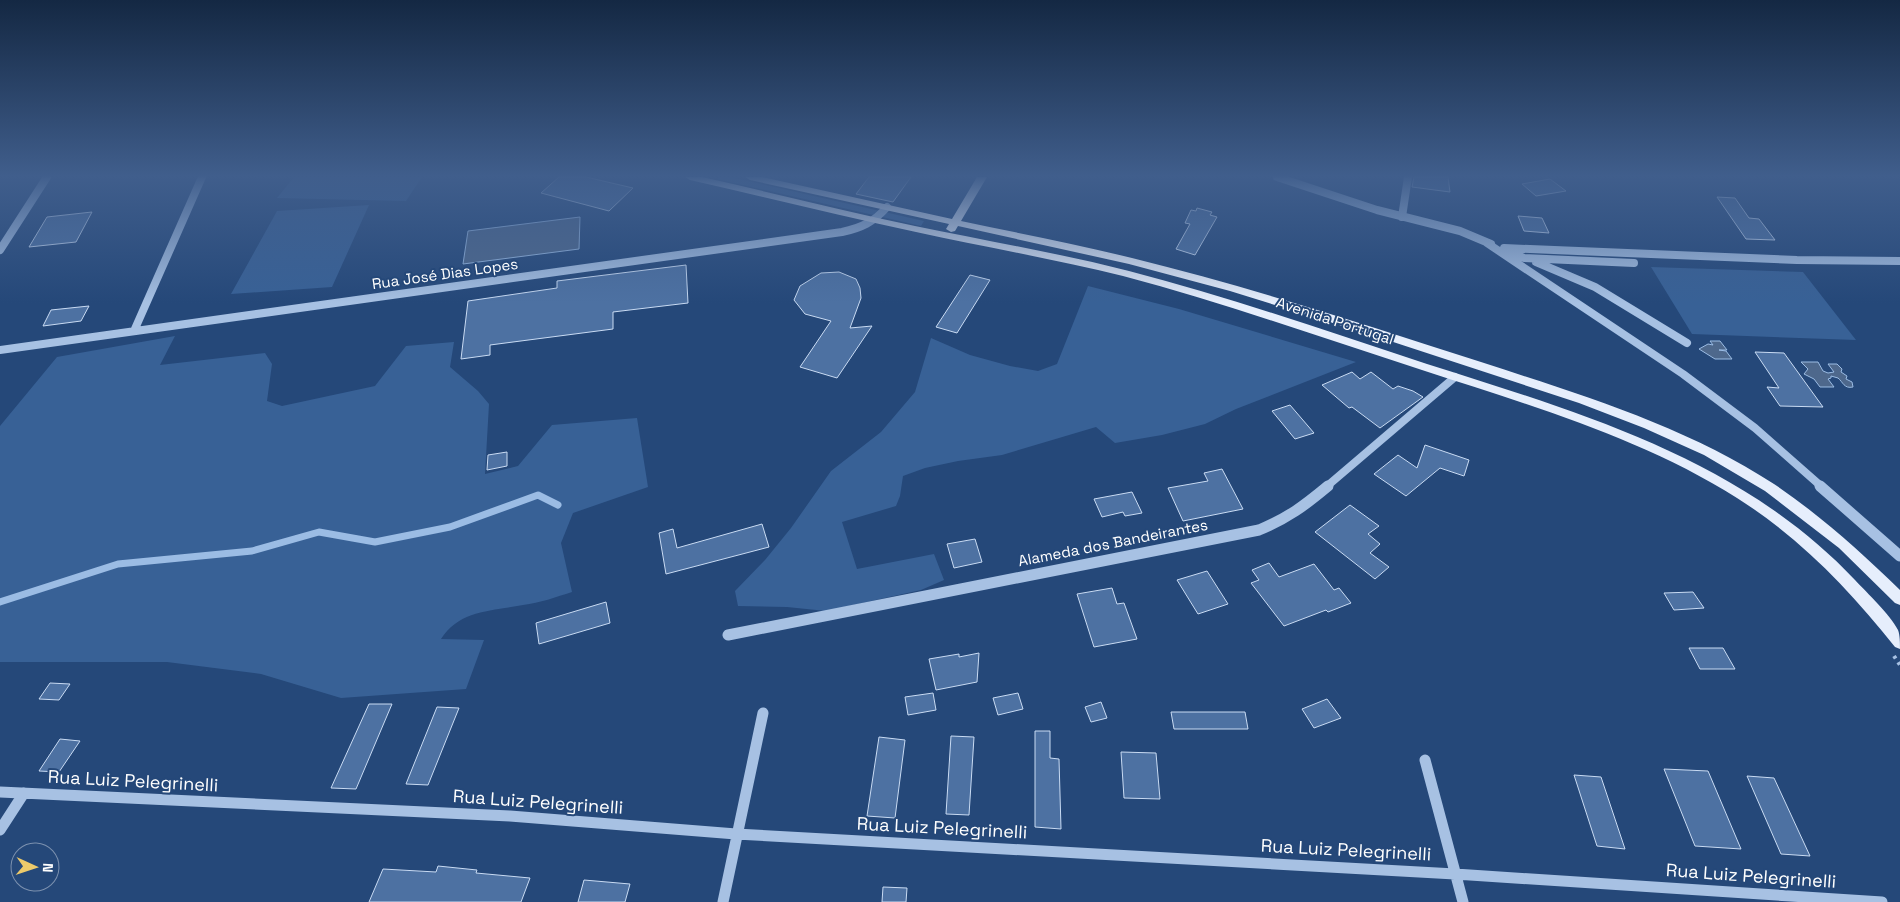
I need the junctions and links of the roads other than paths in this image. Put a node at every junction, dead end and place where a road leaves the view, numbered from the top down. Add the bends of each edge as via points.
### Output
1 (20, 219) edge
2 (183, 219) edge
3 (868, 219) edge
4 (937, 219) edge
5 (956, 219) edge
6 (1411, 219) edge
7 (876, 221) junction
8 (954, 223) junction
9 (947, 235) junction
10 (1487, 243) junction
11 (1504, 248) junction
12 (0, 250) edge
13 (1524, 258) junction
14 (1900, 261) edge
15 (1634, 264) dead end
16 (134, 331) junction
17 (1687, 343) dead end
18 (0, 350) edge
19 (1455, 377) junction
20 (1900, 556) edge
21 (1900, 599) edge
22 (728, 635) dead end
23 (1900, 643) edge
24 (763, 713) dead end
25 (1425, 760) dead end
26 (0, 792) edge
27 (24, 793) junction
28 (0, 830) edge
29 (736, 834) junction
30 (1455, 874) junction
31 (723, 902) edge
32 (1463, 902) edge
33 (1882, 902) edge

1 - 12 street
2 - 16 street
3 - 7 main road, Avenida Portugal
4 - 8 main road
5 - 8 main road
6 - 10 street via 1460,231
7 - 9 main road, Avenida Portugal
7 - 16 street, Rua José Dias Lopes via 842,232
8 - 9 main road
8 - 21 main road via 1130,261 1234,289 1583,400 1648,425 1708,452 1770,488 1844,544
9 - 19 main road, Avenida Portugal via 1109,269 1164,284
10 - 11 street
10 - 20 street via 1652,353 1756,428
11 - 13 street
11 - 14 street
13 - 15 street
13 - 17 street via 1582,281
16 - 18 street, Rua José Dias Lopes
19 - 22 street, Alameda dos Bandeirantes via 1298,511 1272,525
19 - 23 main road, Avenida Portugal via 1640,444 1729,487 1802,538 1857,592
24 - 29 street
25 - 30 street
26 - 27 street, Rua Luiz Pelegrinelli
27 - 28 street
27 - 29 street, Rua Luiz Pelegrinelli via 510,816
29 - 30 street, Rua Luiz Pelegrinelli
29 - 31 street
30 - 32 street
30 - 33 street, Rua Luiz Pelegrinelli

